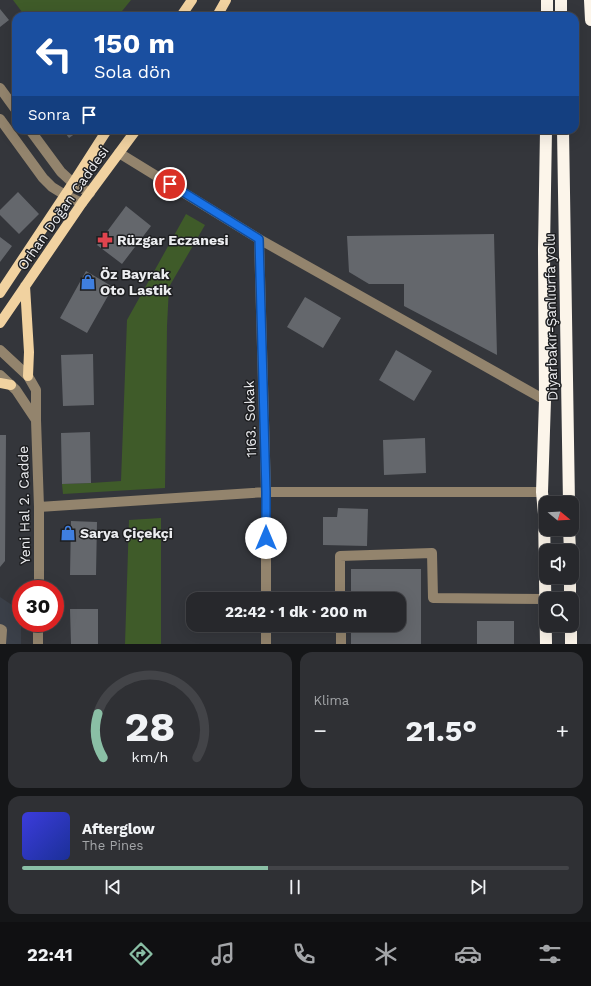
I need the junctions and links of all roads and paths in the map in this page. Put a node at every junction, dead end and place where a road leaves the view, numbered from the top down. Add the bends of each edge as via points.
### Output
1 (192, 0) edge
2 (226, 0) edge
3 (547, 0) edge
4 (561, 0) edge
5 (590, 0) edge
6 (184, 12) edge
7 (219, 12) edge
8 (547, 12) edge
9 (561, 12) edge
10 (591, 20) edge
11 (0, 88) edge
12 (12, 104) edge
13 (0, 119) edge
14 (33, 134) edge
15 (104, 134) edge
16 (133, 134) edge
17 (546, 134) edge
18 (563, 134) edge
19 (119, 153) junction
20 (72, 183) junction
21 (90, 193) junction
22 (65, 195) junction
23 (82, 203) junction
24 (259, 239) junction
25 (25, 286) junction
26 (0, 293) edge
27 (0, 323) edge
28 (0, 350) edge
29 (0, 375) edge
30 (28, 376) junction
31 (0, 383) edge
32 (11, 385) junction
33 (545, 400) junction
34 (36, 420) junction
35 (266, 492) junction
36 (542, 492) junction
37 (569, 496) edge
38 (39, 508) junction
39 (39, 580) edge
40 (266, 592) edge
41 (340, 592) edge
42 (546, 592) edge
43 (539, 599) edge
44 (0, 629) edge
45 (38, 632) edge
46 (266, 632) edge
47 (341, 632) edge
48 (546, 632) edge
49 (571, 632) edge
50 (1, 644) edge
51 (38, 644) edge
52 (266, 644) edge
53 (341, 644) edge
54 (546, 644) edge
55 (571, 644) edge

1 - 6 main road
2 - 7 main road
3 - 8 highway
4 - 9 highway
5 - 10 highway
11 - 12 street
13 - 22 street via 43,178
14 - 20 street
15 - 20 main road, Orhan Doğan Caddesi
16 - 19 main road, Orhan Doğan Caddesi
17 - 33 highway
18 - 37 highway, Diyarbakır-Şanlıurfa yolu
19 - 21 main road, Orhan Doğan Caddesi
19 - 24 street
20 - 21 street
20 - 22 main road, Orhan Doğan Caddesi
21 - 23 main road, Orhan Doğan Caddesi
22 - 23 street
22 - 26 main road, Orhan Doğan Caddesi
23 - 25 main road, Orhan Doğan Caddesi
24 - 33 street
24 - 35 street, 1163. Sokak
25 - 27 main road, Orhan Doğan Caddesi
25 - 30 main road
28 - 30 street, Yeni Hal 2. Cadde
29 - 32 street
30 - 34 street, Yeni Hal 2. Cadde via 36,390
31 - 32 main road
32 - 34 street
33 - 36 highway
34 - 38 street, Yeni Hal 2. Cadde
35 - 36 street
35 - 38 street
35 - 40 street, 1163. Sokak
36 - 42 highway
38 - 39 street, Yeni Hal 2. Cadde
41 - 43 street via 340,556 432,553 433,598
44 - 50 street
45 - 51 street
46 - 52 street
47 - 53 street
48 - 54 highway
49 - 55 highway

